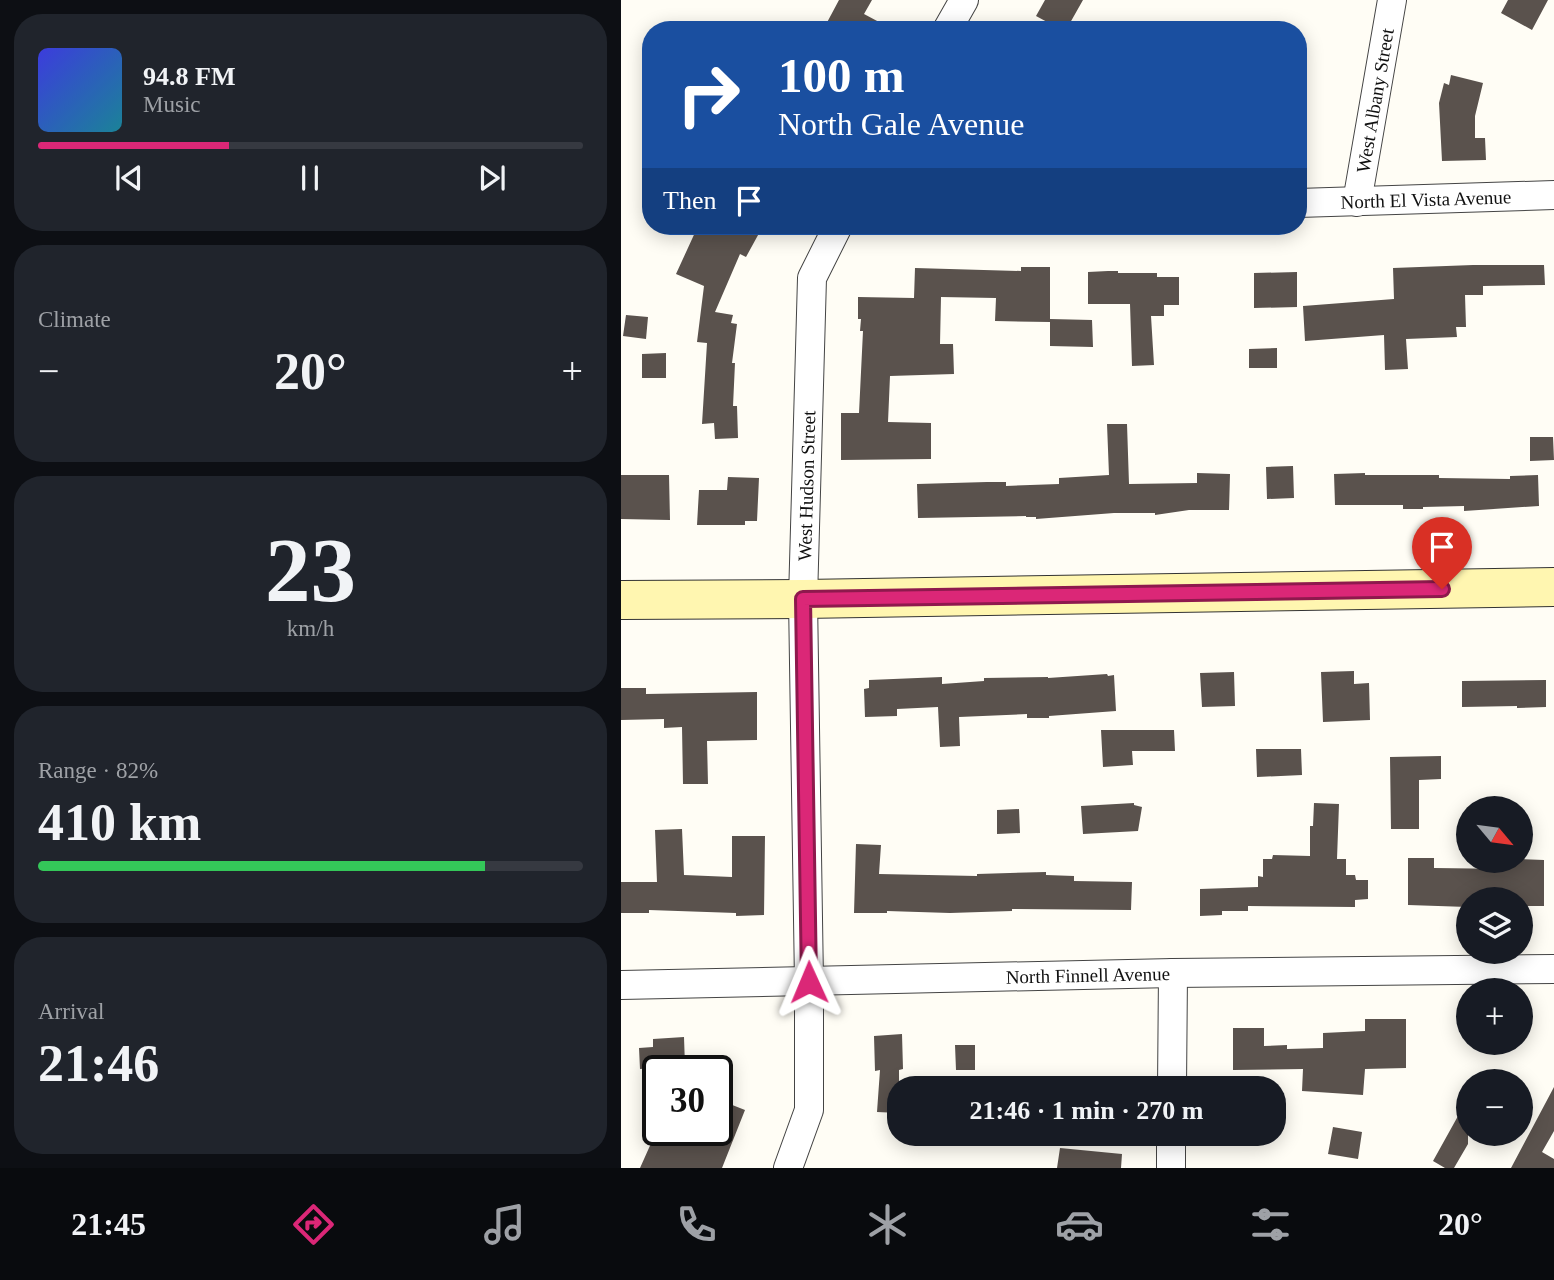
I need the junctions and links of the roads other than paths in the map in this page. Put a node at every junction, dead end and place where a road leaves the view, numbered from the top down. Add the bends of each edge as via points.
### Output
1 (964, 0) edge
2 (1392, 0) edge
3 (952, 21) edge
4 (1554, 195) edge
5 (1307, 202) edge
6 (1357, 202) junction
7 (834, 235) edge
8 (1554, 587) edge
9 (803, 599) junction
10 (621, 600) edge
11 (1554, 969) edge
12 (1173, 973) junction
13 (809, 982) junction
14 (621, 985) edge
15 (1172, 1076) edge
16 (1172, 1146) edge
17 (788, 1168) edge
18 (1171, 1168) edge

1 - 3 street
2 - 6 street, West Albany Street
4 - 6 street, North El Vista Avenue
5 - 6 street, North El Vista Avenue
7 - 9 street, West Hudson Street via 812,278
8 - 9 street
9 - 10 street
9 - 13 street, West Hudson Street
11 - 12 street, North Finnell Avenue
12 - 13 street, North Finnell Avenue
12 - 15 street
13 - 14 street, North Finnell Avenue
13 - 17 street, West Hudson Street via 809,1110
16 - 18 street

